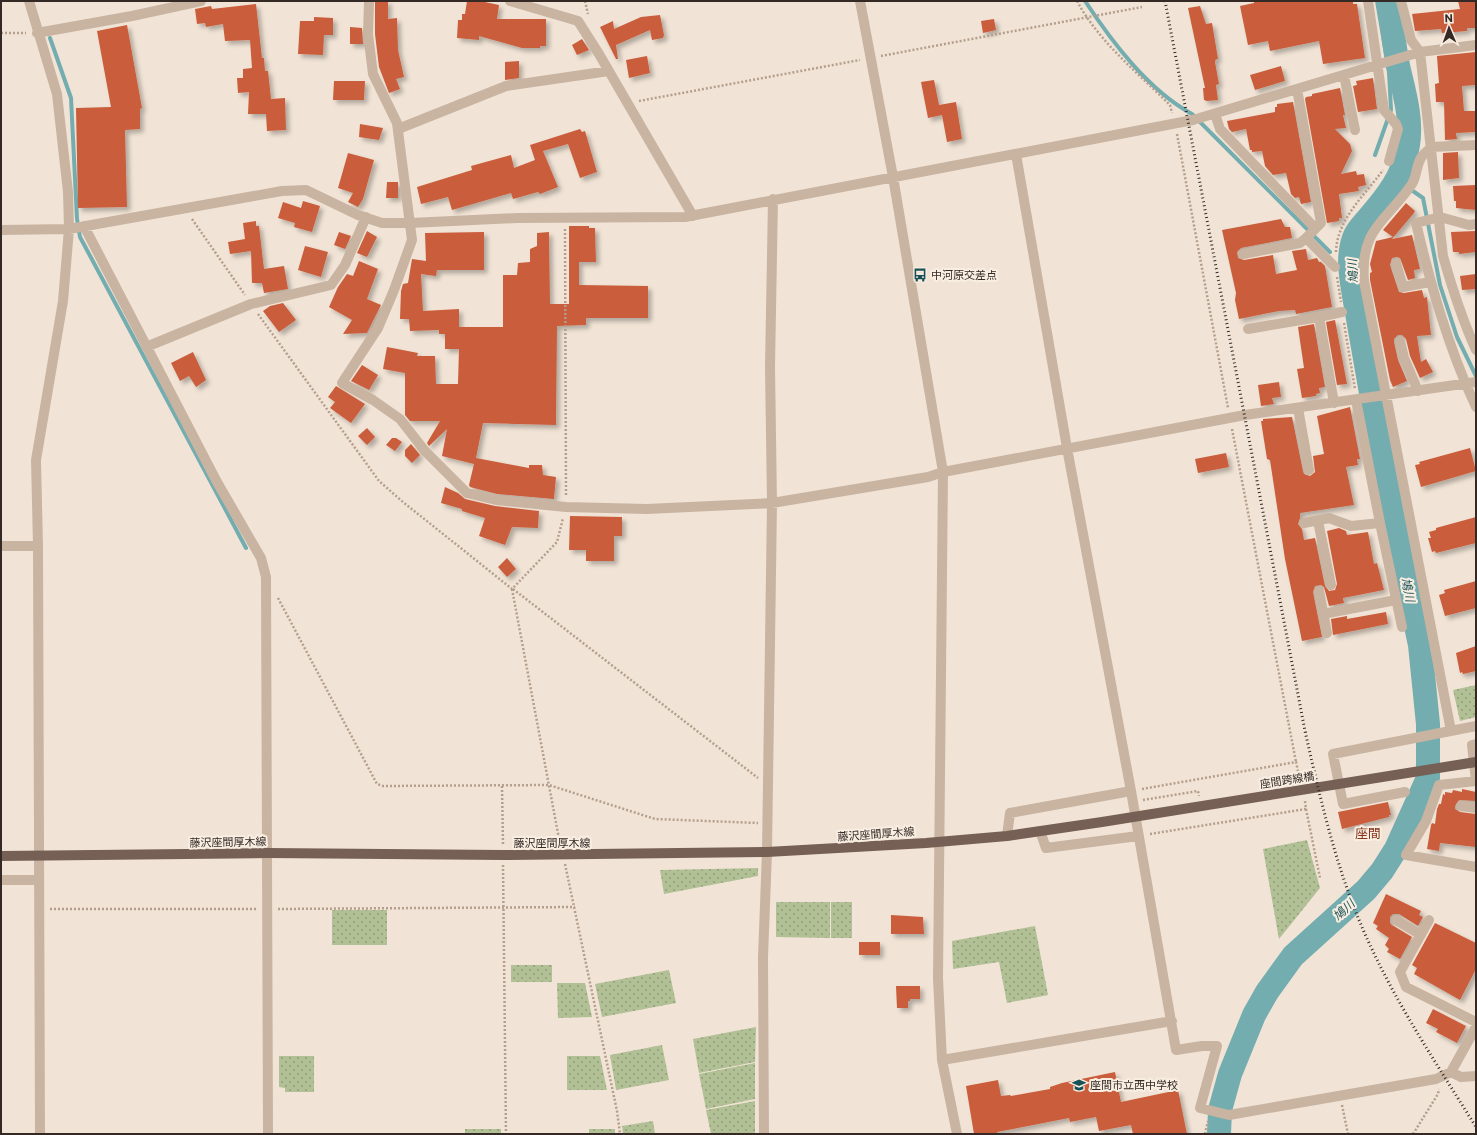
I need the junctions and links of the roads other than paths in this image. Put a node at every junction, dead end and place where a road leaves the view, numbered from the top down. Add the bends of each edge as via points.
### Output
1 (29, 1) edge
2 (201, 1) edge
3 (369, 1) edge
4 (510, 1) edge
5 (860, 1) edge
6 (1368, 1) edge
7 (1401, 1) edge
8 (37, 33) junction
9 (1476, 45) edge
10 (1420, 52) junction
11 (1380, 63) junction
12 (609, 71) junction
13 (1344, 75) junction
14 (1297, 89) junction
15 (1210, 115) junction
16 (398, 129) junction
17 (1355, 130) dead end
18 (1476, 145) edge
19 (1432, 147) junction
20 (1016, 154) junction
21 (1389, 161) road end
22 (893, 177) junction
23 (773, 199) junction
24 (693, 216) junction
25 (366, 217) junction
26 (1430, 220) junction
27 (410, 223) junction
28 (1476, 224) edge
29 (77, 228) junction
30 (1, 230) edge
31 (1311, 233) junction
32 (1243, 254) dead end
33 (1396, 263) dead end
34 (1335, 267) road end
35 (1430, 282) junction
36 (1342, 312) road end
37 (1319, 316) junction
38 (1248, 329) dead end
39 (1400, 341) dead end
40 (146, 347) junction
41 (1476, 350) edge
42 (1471, 383) edge
43 (1418, 391) junction
44 (1385, 396) junction
45 (1360, 399) junction
46 (1334, 403) junction
47 (1476, 406) edge
48 (1298, 408) junction
49 (1067, 448) junction
50 (1309, 470) dead end
51 (943, 472) junction
52 (772, 503) junction
53 (1318, 520) junction
54 (1304, 523) dead end
55 (1380, 523) junction
56 (1, 546) edge
57 (38, 546) junction
58 (1331, 584) dead end
59 (1319, 591) dead end
60 (1396, 600) junction
61 (1323, 614) junction
62 (1402, 627) dead end
63 (1327, 633) dead end
64 (1476, 726) edge
65 (1449, 731) junction
66 (1476, 744) edge
67 (1476, 762) edge
68 (1476, 781) edge
69 (1131, 791) junction
70 (1405, 792) dead end
71 (1461, 806) dead end
72 (1476, 808) edge
73 (1102, 822) joint
74 (1040, 831) junction
75 (1007, 836) junction
76 (1138, 836) junction
77 (940, 842) junction
78 (767, 852) junction
79 (268, 853) junction
80 (1, 856) edge
81 (38, 856) junction
82 (1476, 867) edge
83 (1, 880) edge
84 (39, 880) junction
85 (1396, 920) dead end
86 (1429, 920) dead end
87 (1421, 935) junction
88 (1172, 1021) junction
89 (1476, 1022) edge
90 (1476, 1027) edge
91 (942, 1060) junction
92 (1451, 1072) junction
93 (1476, 1076) edge
94 (40, 1134) edge
95 (268, 1134) edge
96 (764, 1134) edge
97 (957, 1134) edge

1 - 8 street
2 - 8 street
3 - 16 street via 368,34 373,74
4 - 12 street via 578,21
5 - 22 street
6 - 11 street
7 - 10 street via 1411,40
8 - 29 street via 57,94 68,192
9 - 10 street
10 - 11 street
10 - 19 street
11 - 13 street
11 - 21 street via 1384,110 1398,129
12 - 16 street via 506,86
12 - 24 street
13 - 14 street
13 - 17 street
14 - 15 street
14 - 31 street via 1321,223
15 - 20 street
15 - 31 street
16 - 27 street
18 - 19 street
19 - 26 street
19 - 44 street via 1420,158 1415,179 1375,228 1366,247 1364,281
20 - 22 street
20 - 49 street
22 - 23 street
22 - 51 street
23 - 24 street
23 - 52 street via 770,367
24 - 27 street via 517,218
25 - 27 street via 382,223
25 - 29 street via 306,190 282,191
25 - 40 street via 345,265 331,286 252,304
26 - 28 street
26 - 35 street via 1416,223
26 - 41 street via 1451,287
27 - 52 street via 412,240 378,328 342,383 400,419 456,484 467,492 496,500 566,507 647,509
29 - 30 street
29 - 40 street
29 - 57 street via 36,460
31 - 32 street via 1300,243
31 - 34 street
33 - 35 street via 1402,287
35 - 42 street via 1448,341
36 - 37 street
37 - 38 street
37 - 46 street
39 - 43 street
40 - 79 street via 217,482 261,558 266,577
42 - 43 street
42 - 47 street
43 - 44 street
44 - 45 street
44 - 65 street
45 - 46 street
45 - 55 street
46 - 48 street
48 - 49 street
48 - 50 street
49 - 51 street
49 - 69 street
51 - 52 street via 928,477
51 - 77 street
52 - 78 street
53 - 54 street
53 - 55 street via 1329,518 1351,526
53 - 58 street
55 - 60 street
56 - 57 street
57 - 81 street
59 - 61 street
60 - 61 street
60 - 62 street
61 - 63 street
64 - 65 street
65 - 70 street via 1333,754 1343,804
66 - 68 street via 1472,745
67 - 73 main road, 座間跨線橋
68 - 82 street via 1439,785 1426,821 1406,855
69 - 75 street via 1010,813
69 - 76 street
71 - 72 street
73 - 74 main road, 藤沢座間厚木線
74 - 75 main road, 藤沢座間厚木線
74 - 76 street via 1046,848
75 - 77 main road, 藤沢座間厚木線
76 - 88 street
77 - 78 main road, 藤沢座間厚木線
77 - 91 street via 938,978
78 - 79 main road, 藤沢座間厚木線 via 562,855
78 - 96 street via 763,957
79 - 81 main road, 藤沢座間厚木線
79 - 95 street
80 - 81 main road, 藤沢座間厚木線
81 - 84 street
83 - 84 street
84 - 94 street
85 - 87 street
86 - 87 street
87 - 89 street via 1400,972 1406,987
88 - 91 street
88 - 92 street via 1176,1050 1217,1046 1200,1108 1229,1115 1436,1080
90 - 92 street
91 - 97 street
92 - 93 street via 1461,1077

